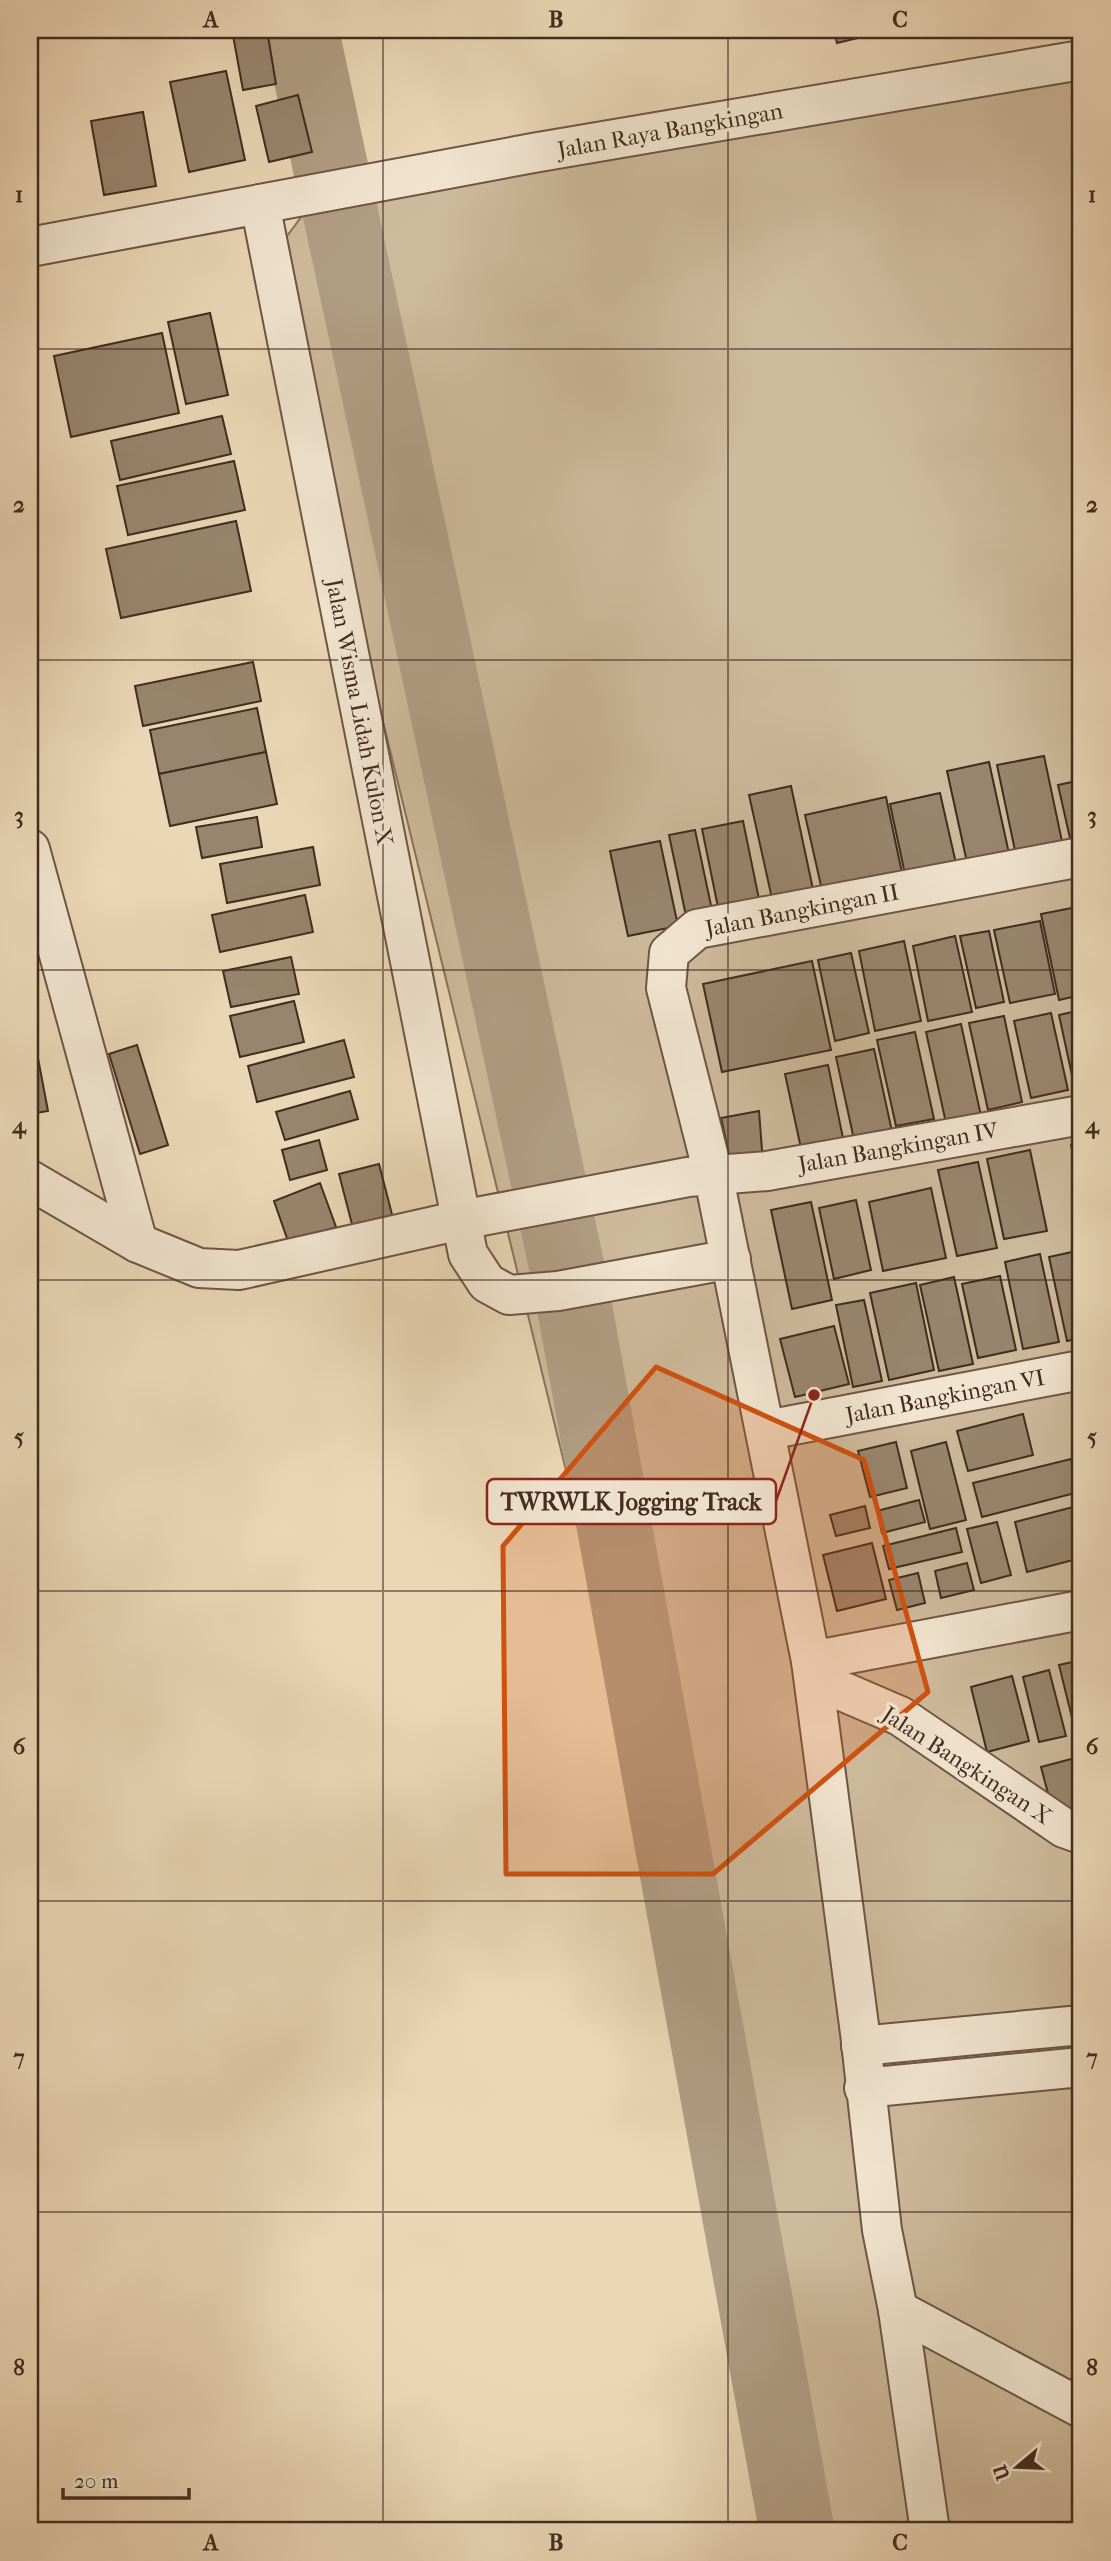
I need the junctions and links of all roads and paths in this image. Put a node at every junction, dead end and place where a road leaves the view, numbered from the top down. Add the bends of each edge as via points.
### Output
1 (1081, 60) edge
2 (260, 204) junction
3 (30, 247) edge
4 (30, 849) edge
5 (1081, 857) edge
6 (1081, 1115) edge
7 (713, 1173) junction
8 (30, 1180) edge
9 (465, 1237) junction
10 (138, 1243) junction
11 (731, 1259) junction
12 (1081, 1370) edge
13 (767, 1430) junction
14 (1081, 1610) edge
15 (812, 1670) junction
16 (1081, 1834) edge
17 (1081, 2025) edge
18 (861, 2046) junction
19 (1081, 2067) edge
20 (864, 2088) junction
21 (898, 2310) junction
22 (1081, 2408) edge
23 (930, 2531) edge

1 - 2 street, Jalan Raya Bangkingan
2 - 3 street, Jalan Raya Bangkingan
2 - 9 street, Jalan Wisma Lidah Kulon X
4 - 10 street
5 - 7 street, Jalan Bangkingan II via 697,929 669,953 666,988
6 - 7 street, Jalan Bangkingan IV via 767,1171
7 - 9 street, Jalan Bangkingan IV via 545,1205
7 - 11 street, Jalan Bangkingan II
8 - 10 street, Jalan Bangkingan IV
9 - 10 street, Jalan Bangkingan IV via 239,1270 199,1268
9 - 11 street via 486,1283 509,1295 558,1291
11 - 13 street, Jalan Bangkingan II
12 - 13 street, Jalan Bangkingan VI
13 - 15 street, Jalan Bangkingan II
14 - 15 street
15 - 16 street, Jalan Bangkingan X via 900,1716 1063,1828
15 - 18 street, Jalan Bangkingan II
17 - 18 street
18 - 20 street, Jalan Bangkingan II
19 - 20 street
20 - 21 street, Jalan Bangkingan II via 881,2230
21 - 22 street
21 - 23 street, Jalan Bangkingan II

